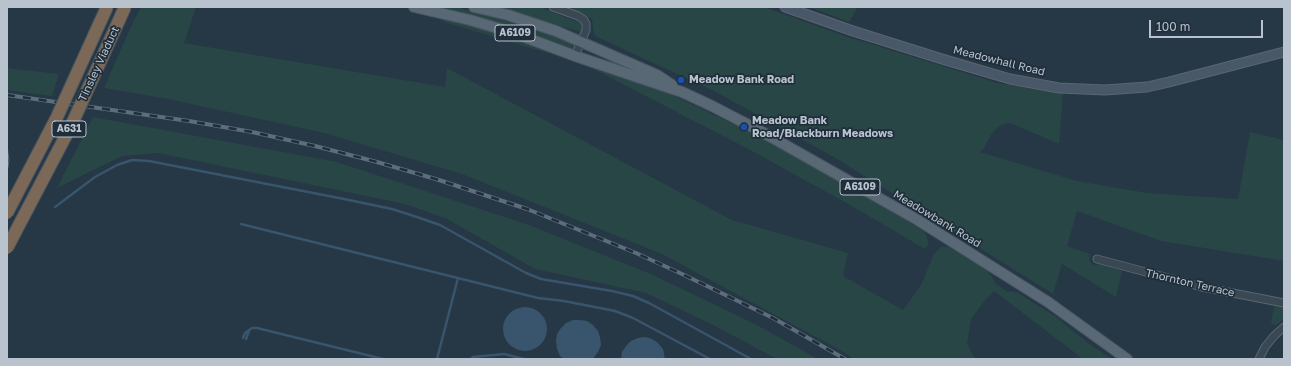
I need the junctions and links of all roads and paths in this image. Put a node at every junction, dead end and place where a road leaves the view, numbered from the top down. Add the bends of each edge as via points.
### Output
1 (102, 7) edge
2 (107, 7) edge
3 (119, 7) edge
4 (125, 7) edge
5 (474, 7) edge
6 (553, 7) edge
7 (785, 7) edge
8 (419, 8) edge
9 (581, 41) junction
10 (1284, 52) edge
11 (575, 56) junction
12 (682, 92) junction
13 (7, 204) edge
14 (7, 213) edge
15 (7, 240) edge
16 (7, 248) edge
17 (1097, 259) dead end
18 (1284, 303) edge
19 (1284, 327) edge
20 (1127, 359) edge
21 (1259, 359) edge

1 - 13 highway, Tinsley Viaduct / A631 via 54,115
2 - 14 highway, Tinsley Viaduct, bridge via 57,117
3 - 15 highway, Tinsley Viaduct via 67,125
4 - 16 highway, Tinsley Viaduct / A631, bridge via 71,126
5 - 9 main road, A6109 via 556,30
6 - 9 street via 584,20 586,30
7 - 10 street, Meadowhall Road via 853,32 942,59 1010,79 1059,88 1105,90 1147,87
8 - 11 main road, A6109 via 514,33
9 - 11 street
9 - 12 main road, A6109 via 657,75
11 - 12 main road, A6109
12 - 20 main road, Meadowbank Road / A6109 via 764,133 916,219 1048,302
17 - 18 street, Thornton Terrace via 1202,287
19 - 21 street via 1265,347

